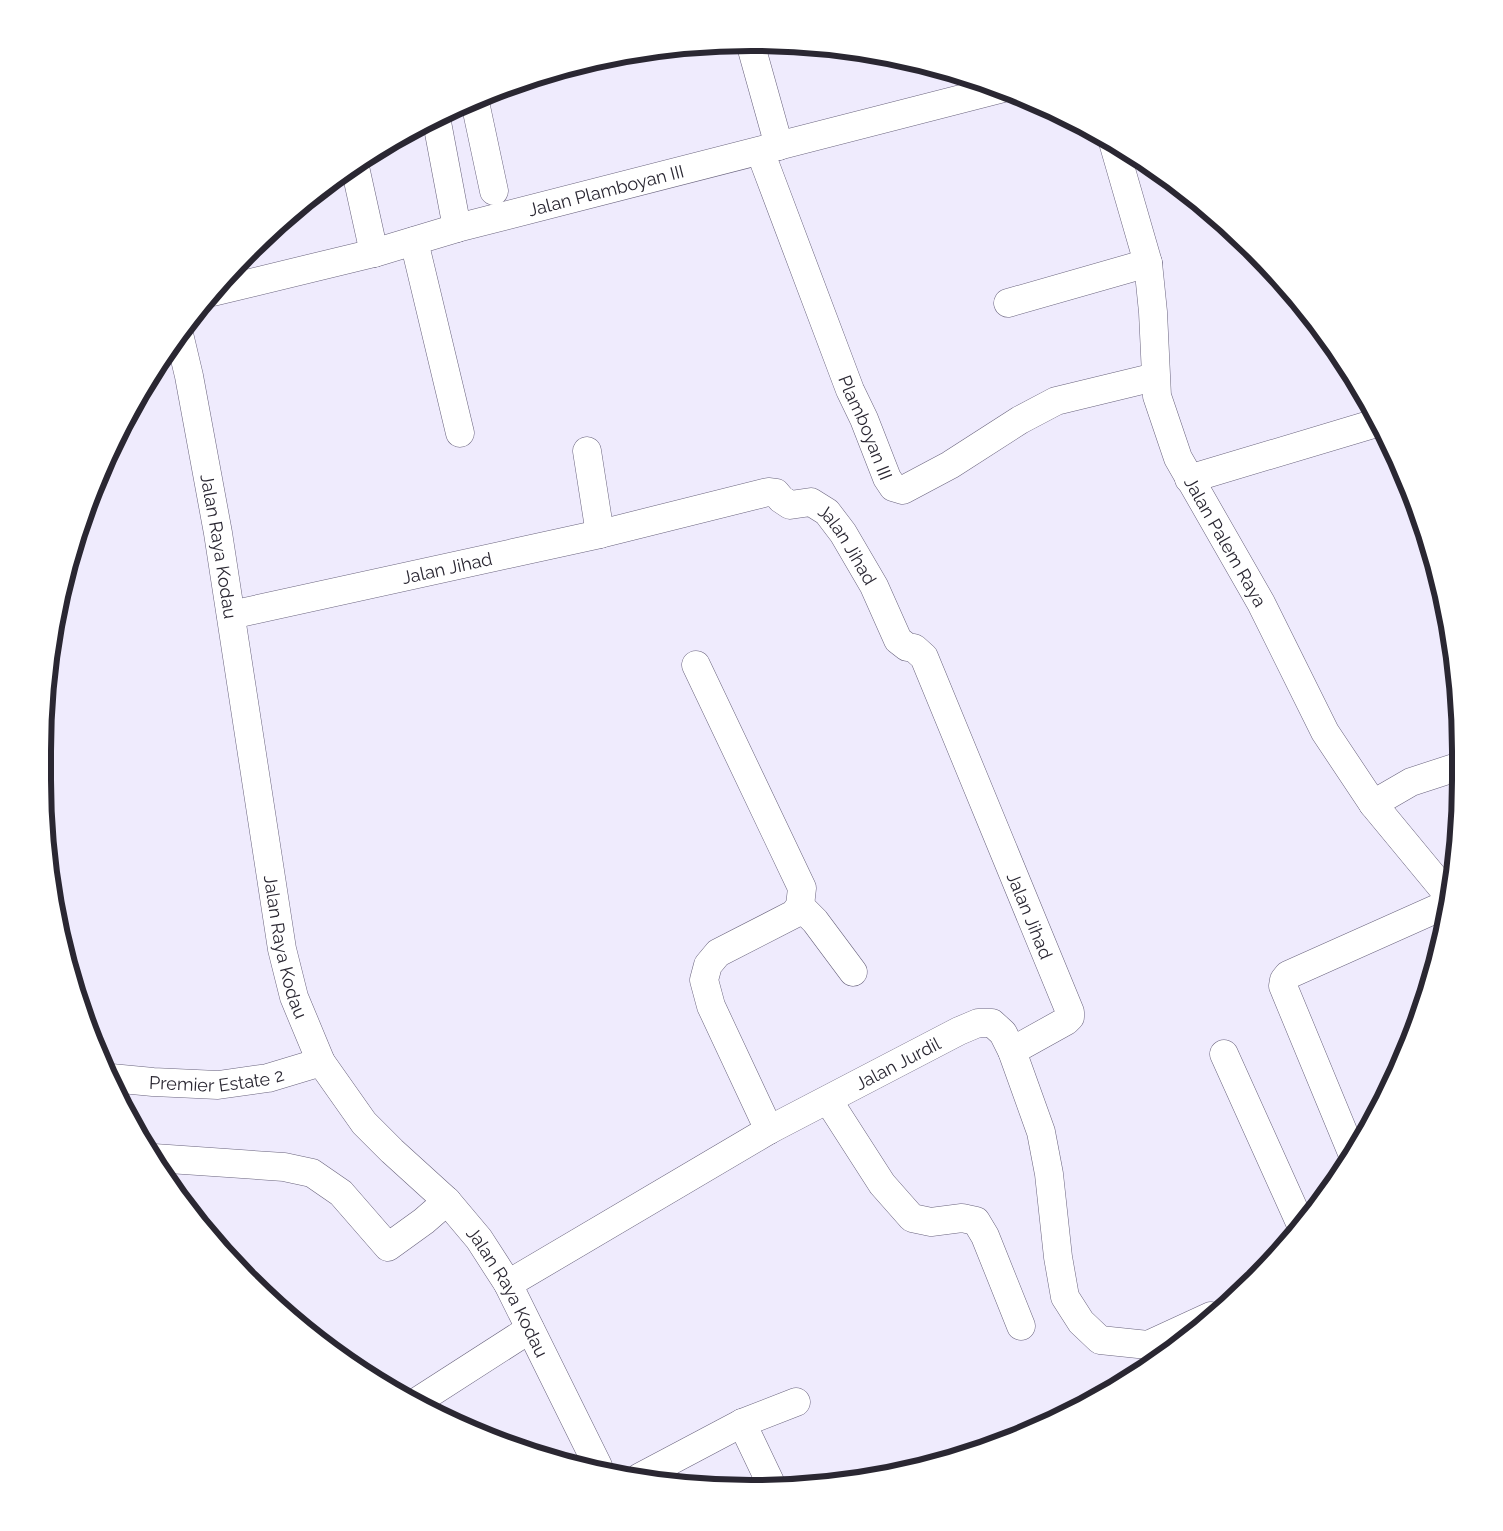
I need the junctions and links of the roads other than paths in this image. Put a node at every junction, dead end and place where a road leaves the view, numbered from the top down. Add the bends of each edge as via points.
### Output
1 (752, 51) edge
2 (989, 93) edge
3 (476, 108) edge
4 (438, 125) edge
5 (769, 148) junction
6 (1116, 154) edge
7 (356, 173) edge
8 (494, 191) dead end
9 (457, 228) junction
10 (414, 242) junction
11 (374, 253) junction
12 (1148, 263) junction
13 (226, 289) edge
14 (1008, 303) dead end
15 (182, 345) edge
16 (1155, 377) junction
17 (1371, 425) edge
18 (460, 434) dead end
19 (586, 451) dead end
20 (1189, 479) junction
21 (600, 534) junction
22 (231, 615) junction
23 (696, 665) dead end
24 (1452, 769) edge
25 (1373, 804) junction
26 (1443, 889) edge
27 (800, 906) junction
28 (1440, 907) edge
29 (853, 972) dead end
30 (1012, 1051) junction
31 (1224, 1054) dead end
32 (321, 1062) junction
33 (119, 1079) edge
34 (828, 1100) junction
35 (769, 1130) junction
36 (1349, 1145) edge
37 (163, 1159) edge
38 (447, 1201) junction
39 (1297, 1218) edge
40 (508, 1284) junction
41 (1021, 1326) dead end
42 (1188, 1326) edge
43 (530, 1329) junction
44 (423, 1398) edge
45 (796, 1402) dead end
46 (742, 1423) junction
47 (596, 1462) edge
48 (651, 1472) edge
49 (769, 1479) edge

1 - 5 street, Plamboyan III
2 - 5 street, Jalan Plamboyan III
3 - 8 street
4 - 9 street
5 - 9 street, Jalan Plamboyan III
5 - 16 street, Plamboyan III via 850,390 893,487 903,490 950,465 1056,400
6 - 12 street, Jalan Palem Raya
7 - 11 street
9 - 10 street, Jalan Plamboyan III
10 - 11 street, Jalan Plamboyan III
10 - 18 street
11 - 13 street, Jalan Plamboyan III
12 - 14 street
12 - 16 street, Jalan Palem Raya via 1154,312
15 - 22 street, Jalan Raya Kodau
16 - 20 street, Jalan Palem Raya via 1157,396 1178,458
17 - 20 street
19 - 21 street
20 - 25 street, Jalan Palem Raya via 1261,603 1325,732
21 - 22 street, Jalan Jihad
21 - 30 street, Jalan Jihad via 768,492 776,493 790,505 811,502 827,512 874,586 898,640 914,648 924,658 1070,1012 1066,1021
22 - 32 street, Jalan Raya Kodau via 282,948 294,997
23 - 27 street via 802,888
24 - 25 street via 1412,782
25 - 26 street, Jalan Palem Raya
27 - 29 street
27 - 35 street via 794,914 718,953 708,965 704,980 711,1006
28 - 36 street via 1288,975 1284,980 1283,986
30 - 34 street, Jalan Jurdil via 1003,1033 992,1023 978,1023
30 - 42 street, Jalan Jurdil via 1041,1132 1066,1297 1081,1322 1100,1340 1148,1345
31 - 39 street
32 - 33 street, Premier Estate 2 via 268,1078 218,1085
32 - 38 street, Jalan Raya Kodau via 364,1123
34 - 35 street, Jalan Jurdil
34 - 41 street via 882,1184 912,1218 931,1222 962,1218 976,1221
35 - 40 street, Jalan Jurdil
37 - 38 street via 284,1166 312,1172 341,1193 388,1247
38 - 40 street, Jalan Raya Kodau via 479,1239
40 - 43 street, Jalan Raya Kodau
43 - 44 street
43 - 47 street, Jalan Raya Kodau
45 - 46 street
46 - 48 street
46 - 49 street

